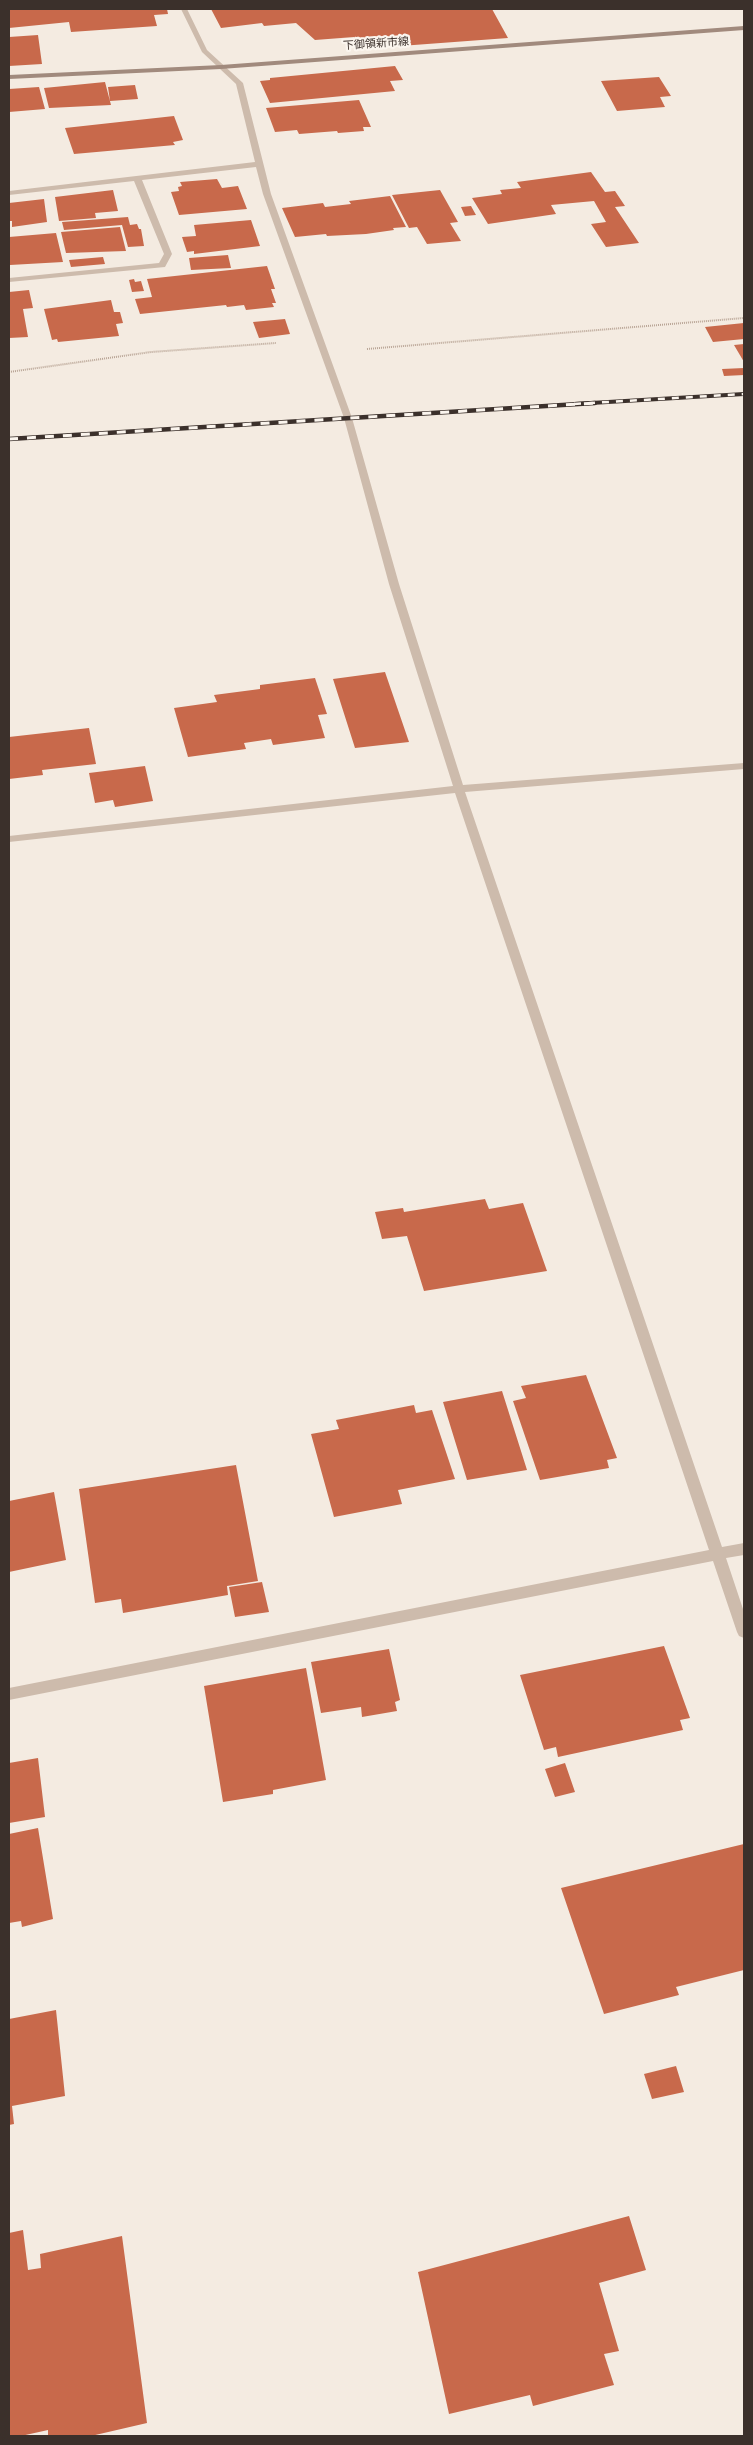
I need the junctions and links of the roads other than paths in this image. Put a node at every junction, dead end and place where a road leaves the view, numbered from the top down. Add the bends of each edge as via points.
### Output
1 (184, 9) edge
2 (744, 28) edge
3 (221, 66) junction
4 (9, 77) edge
5 (259, 164) junction
6 (137, 178) junction
7 (9, 193) edge
8 (9, 280) edge
9 (744, 766) edge
10 (459, 789) junction
11 (9, 839) edge
12 (744, 1549) edge
13 (718, 1554) junction
14 (744, 1632) edge
15 (9, 1694) edge

1 - 3 street via 204,51
2 - 3 main road, 下御領新市線
3 - 4 main road, 下御領新市線
3 - 5 street via 239,83
5 - 6 street
5 - 10 street via 348,418 394,584
6 - 7 street
6 - 8 street via 168,254 162,265
9 - 10 street
10 - 11 street
10 - 13 street
12 - 13 street
13 - 14 street
13 - 15 street

